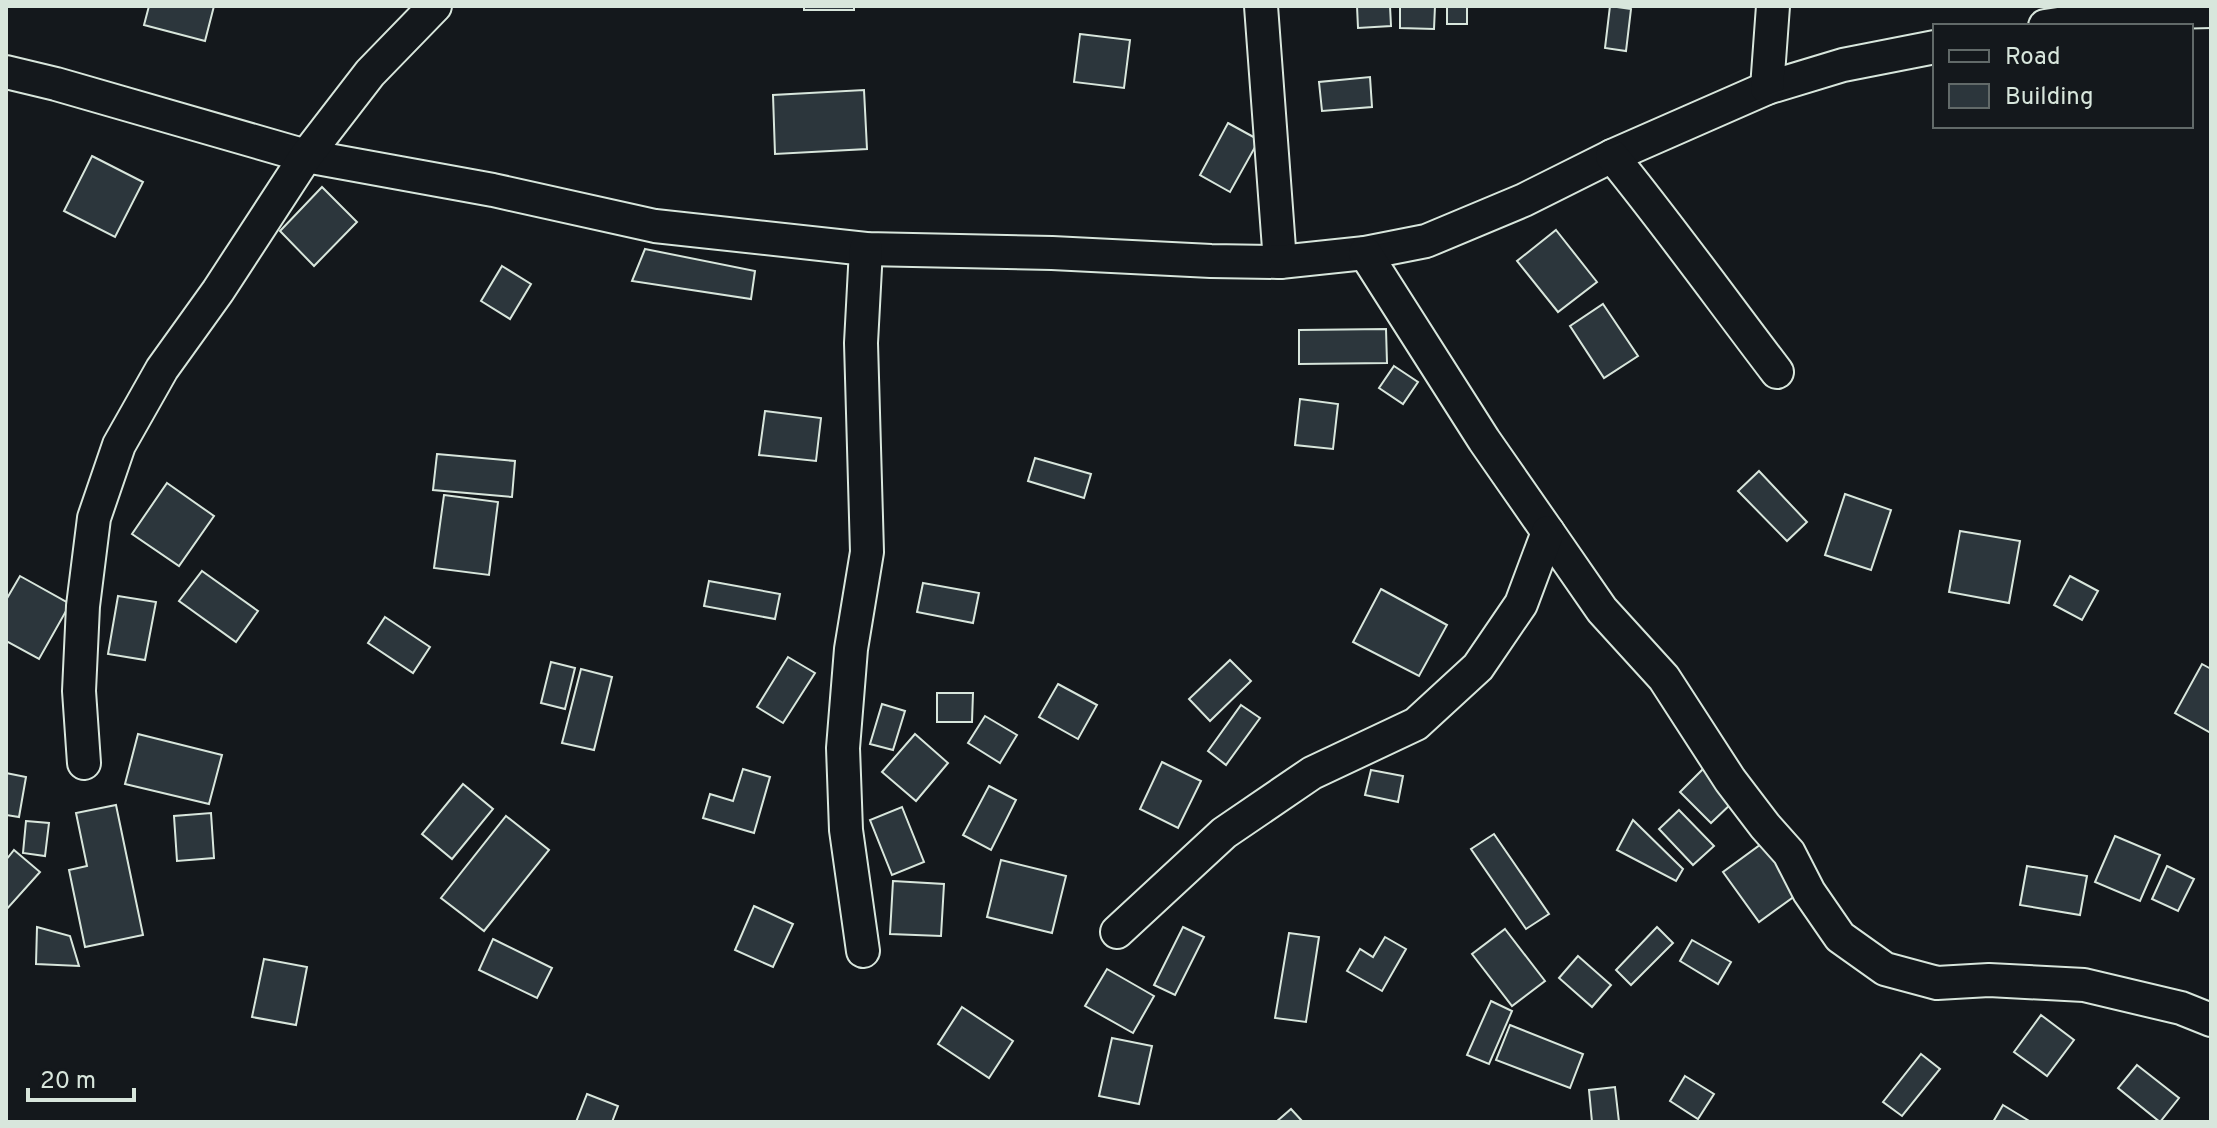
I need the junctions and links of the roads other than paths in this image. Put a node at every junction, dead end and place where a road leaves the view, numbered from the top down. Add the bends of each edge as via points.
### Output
1 (435, 6) edge
2 (1261, 6) edge
3 (1773, 6) edge
4 (2211, 11) edge
5 (2058, 24) edge
6 (1933, 47) edge
7 (6, 72) edge
8 (1767, 88) junction
9 (306, 156) junction
10 (1612, 156) junction
11 (866, 249) junction
12 (1365, 253) junction
13 (1280, 262) junction
14 (1777, 372) dead end
15 (1548, 532) junction
16 (84, 763) dead end
17 (1117, 932) dead end
18 (863, 951) dead end
19 (2211, 1020) edge

1 - 9 street via 370,73
2 - 13 street
3 - 8 street
4 - 5 street via 2131,13
6 - 8 street via 1843,65
7 - 9 street
8 - 10 street
9 - 11 street via 655,226
9 - 16 street via 162,369 119,445 94,518 83,606 79,691
10 - 12 street via 1426,241
10 - 14 street
11 - 13 street
11 - 18 street via 861,343 867,552 851,649 843,748 846,830
12 - 13 street
12 - 15 street
15 - 17 street via 1521,604 1478,667 1416,724 1312,773 1224,833
15 - 19 street via 1602,610 1664,678 1730,780 1789,853 1840,937 1885,969 1937,983 2084,985

